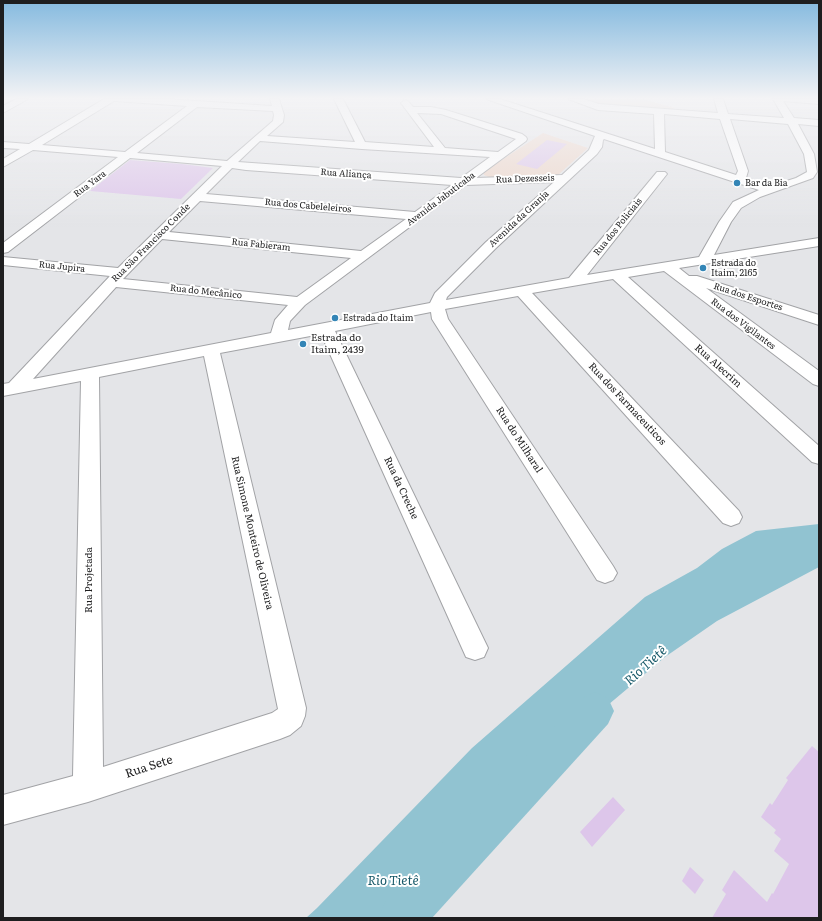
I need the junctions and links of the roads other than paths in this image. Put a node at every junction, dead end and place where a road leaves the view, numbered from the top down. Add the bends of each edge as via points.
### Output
1 (39, 142) edge
2 (144, 142) edge
3 (254, 142) edge
4 (310, 142) edge
5 (360, 142) edge
6 (435, 142) edge
7 (519, 142) edge
8 (597, 142) edge
9 (623, 142) edge
10 (660, 142) edge
11 (732, 142) edge
12 (802, 142) edge
13 (3, 145) edge
14 (362, 146) junction
15 (30, 147) junction
16 (442, 151) junction
17 (660, 154) junction
18 (127, 155) junction
19 (500, 155) junction
20 (3, 164) edge
21 (230, 164) junction
22 (661, 174) dead end
23 (814, 176) edge
24 (563, 178) junction
25 (740, 180) junction
26 (463, 182) junction
27 (771, 190) junction
28 (197, 197) junction
29 (418, 216) junction
30 (158, 235) junction
31 (819, 242) edge
32 (3, 248) edge
33 (363, 255) junction
34 (704, 260) junction
35 (3, 261) edge
36 (673, 271) junction
37 (616, 274) junction
38 (116, 277) junction
39 (574, 281) junction
40 (522, 291) junction
41 (300, 302) junction
42 (768, 303) junction
43 (437, 306) junction
44 (819, 320) edge
45 (742, 323) junction
46 (326, 328) junction
47 (278, 337) junction
48 (211, 350) junction
49 (90, 373) junction
50 (819, 380) edge
51 (9, 389) edge
52 (819, 457) edge
53 (732, 517) dead end
54 (605, 573) dead end
55 (475, 648) dead end
56 (291, 716) joint
57 (88, 787) junction
58 (3, 810) edge

1 - 15 street
2 - 18 street, Rua Yara
3 - 21 street, Rua São Francisco Conde
4 - 14 street
5 - 14 street
6 - 16 street
7 - 19 street, Avenida Jabuticaba
8 - 24 street, Avenida da Granja via 593,152
9 - 17 street
10 - 17 street
11 - 25 street via 743,171
12 - 23 street via 809,154
13 - 15 street, Rua Aliança
14 - 16 street
15 - 18 street, Rua Aliança
15 - 20 street
16 - 19 street
17 - 25 street
18 - 21 street, Rua Aliança
18 - 32 street, Rua Yara
19 - 26 street, Avenida Jabuticaba
21 - 26 street, Rua Aliança
21 - 28 street, Rua São Francisco Conde
22 - 39 street, Rua dos Policiais
23 - 27 street
24 - 26 street, Rua Dezesseis
24 - 43 street, Avenida da Granja via 440,296
25 - 27 street
26 - 29 street, Avenida Jabuticaba
27 - 34 street via 737,205
28 - 29 street, Rua dos Cabeleleiros
28 - 30 street, Rua São Francisco Conde
29 - 33 street, Avenida Jabuticaba
30 - 33 street, Rua Fabieram
30 - 38 street, Rua São Francisco Conde
31 - 34 street
33 - 41 street, Avenida Jabuticaba
34 - 36 street
35 - 38 street, Rua Jupira
36 - 37 street
36 - 42 street, Rua dos Esportes
36 - 45 street, Rua dos Vigilantes
37 - 39 street
37 - 52 street, Rua Alecrim
38 - 41 street, Rua do Mecânico
38 - 51 street, Rua São Francisco Conde
39 - 40 street
40 - 43 street
40 - 53 street, Rua dos Farmaceuticos
41 - 47 street, Avenida Jabuticaba via 283,320
42 - 44 street, Rua dos Esportes
42 - 45 street
43 - 46 street
43 - 54 street, Rua do Milharal via 440,319
45 - 50 street, Rua dos Vigilantes
46 - 47 street
46 - 55 street, Rua da Creche
47 - 48 street
48 - 49 street
48 - 56 street, Rua Simone Monteiro de Oliveira via 292,708
49 - 51 street
49 - 57 street, Rua Projetada
56 - 57 street, Rua Sete via 280,725
57 - 58 street, Rua Sete

